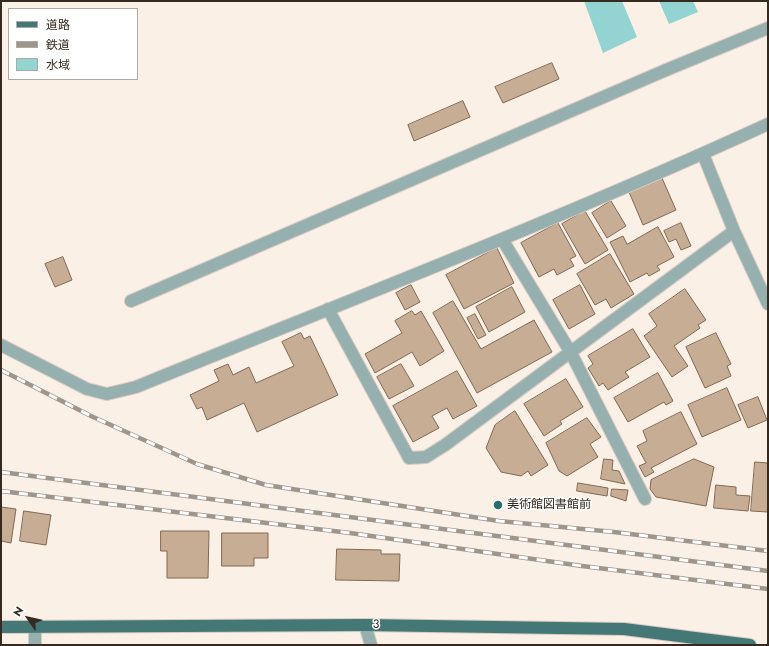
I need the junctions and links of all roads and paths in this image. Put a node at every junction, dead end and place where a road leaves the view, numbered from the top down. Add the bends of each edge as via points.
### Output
1 (768, 28) edge
2 (768, 124) edge
3 (703, 154) junction
4 (734, 231) junction
5 (502, 239) junction
6 (131, 301) dead end
7 (768, 304) edge
8 (328, 309) junction
9 (1, 345) edge
10 (571, 353) junction
11 (645, 499) dead end
12 (365, 625) junction
13 (1, 627) edge
14 (35, 628) junction
15 (35, 645) edge
16 (371, 645) edge
17 (750, 645) edge

1 - 6 street
2 - 3 street
3 - 4 street
3 - 5 street
4 - 7 street
4 - 10 street
5 - 8 street
5 - 10 street
8 - 9 street via 136,387 107,394 87,389
8 - 10 street via 409,458 426,457 445,445
10 - 11 street
12 - 14 main road, 3 / 3
12 - 16 street
12 - 17 main road, 3 / 3 via 624,629
13 - 14 main road, 3 / 3
14 - 15 street

